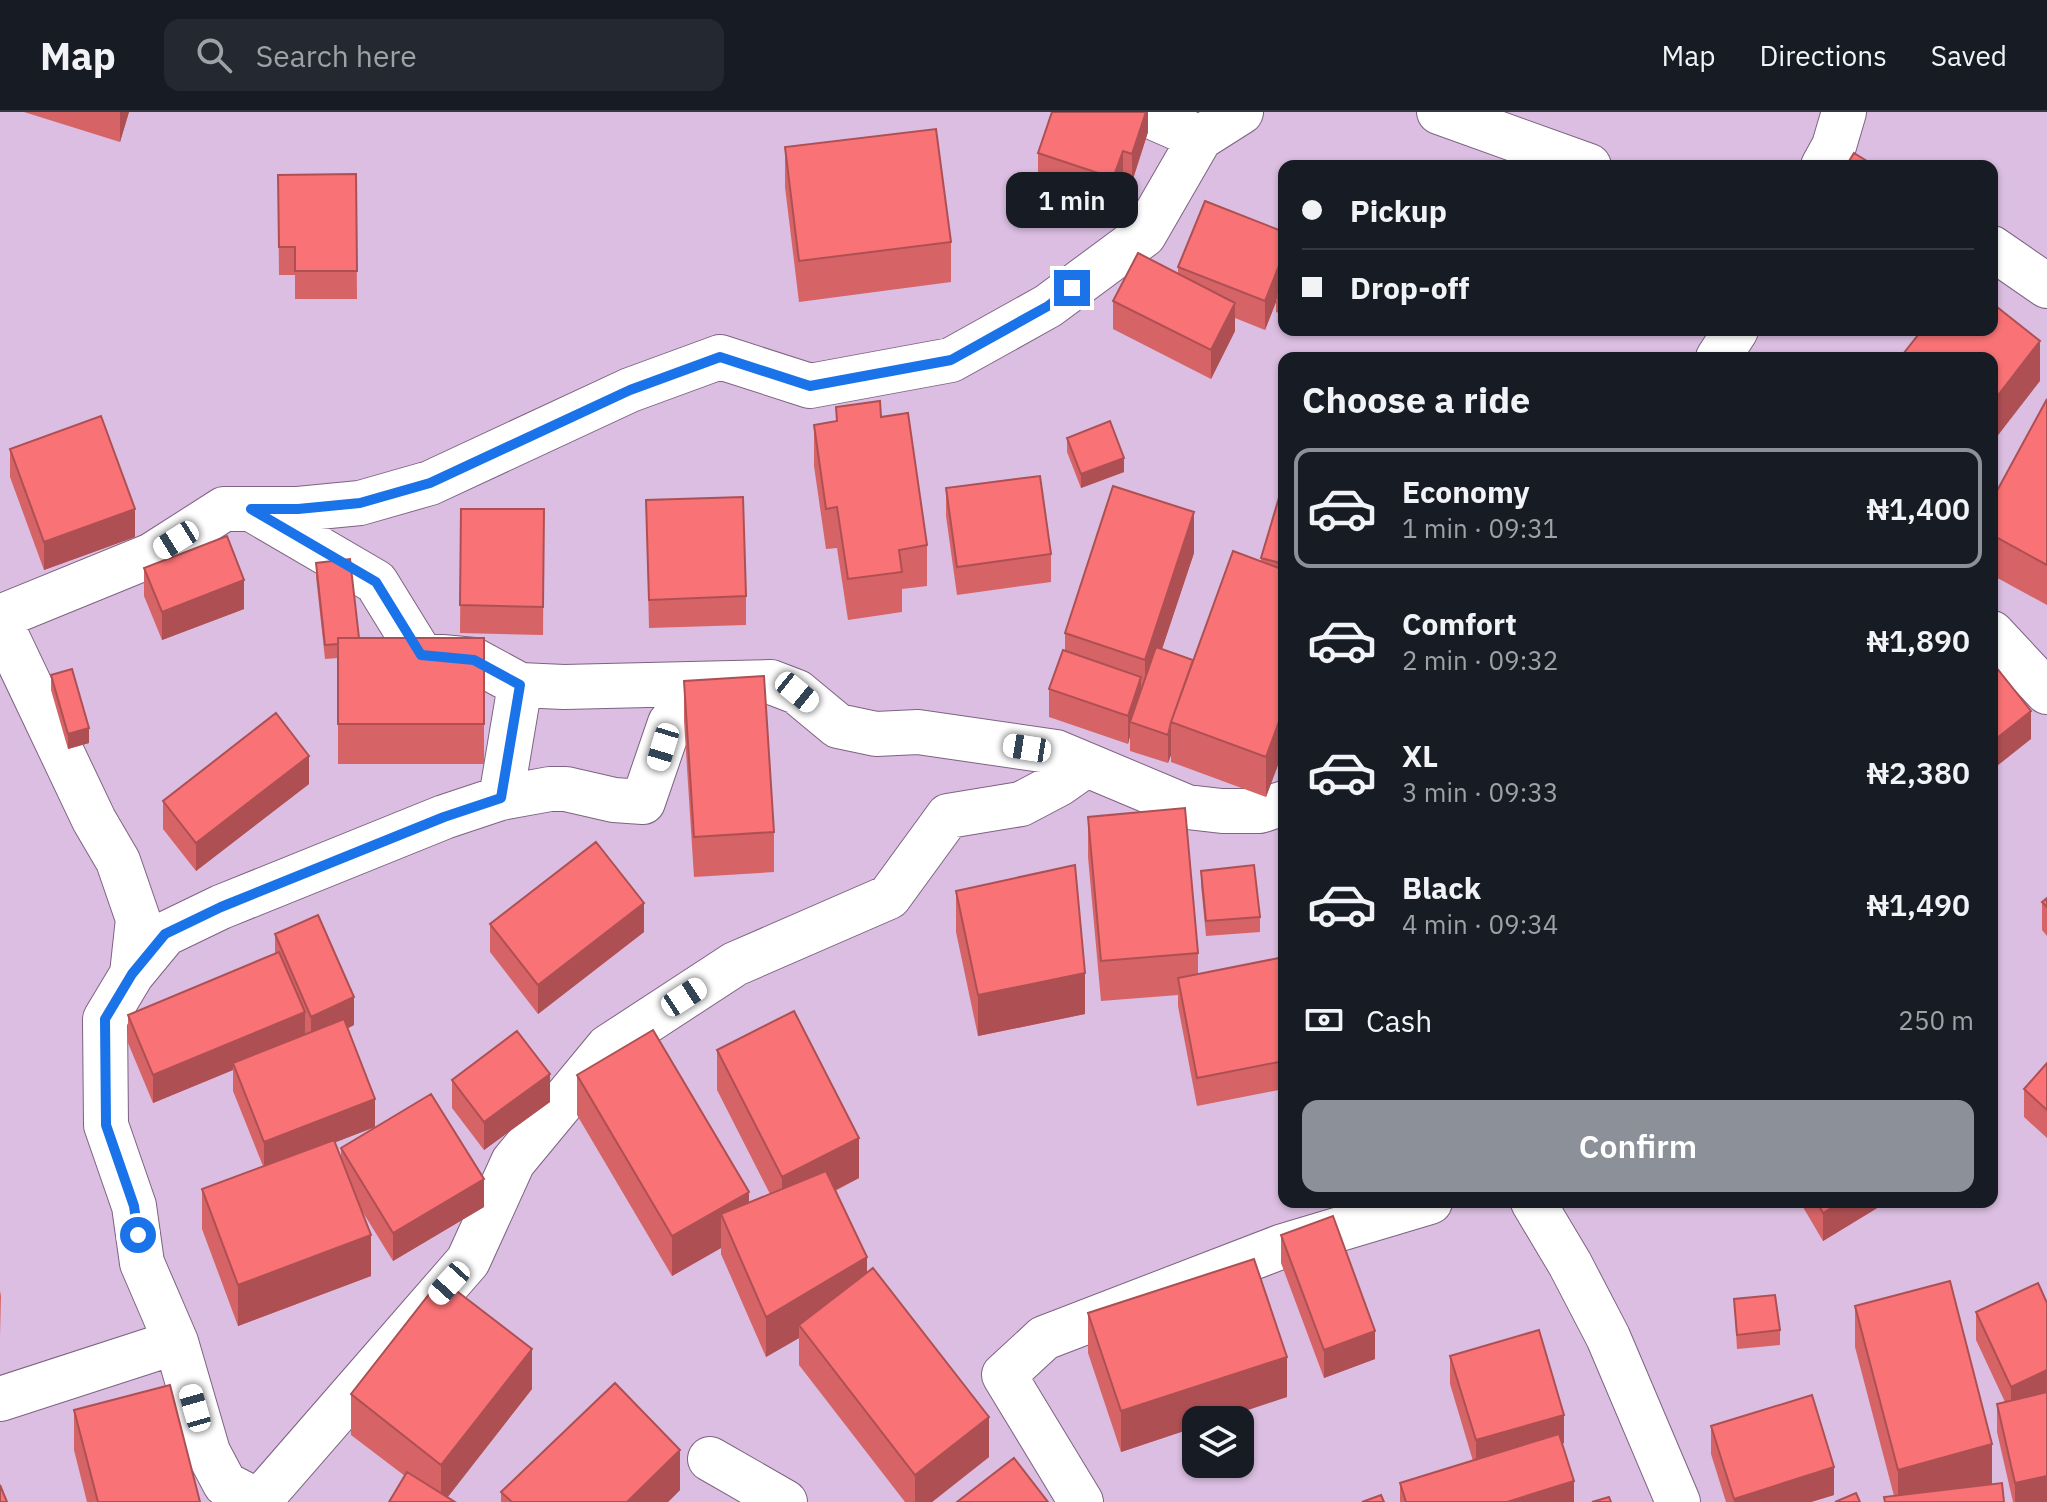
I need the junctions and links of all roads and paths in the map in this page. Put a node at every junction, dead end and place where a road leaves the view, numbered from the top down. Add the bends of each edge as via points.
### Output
1 (1141, 112) edge
2 (1241, 112) edge
3 (1439, 112) edge
4 (1200, 138) junction
5 (1572, 160) edge
6 (1998, 252) edge
7 (2047, 286) edge
8 (251, 509) junction
9 (0, 619) edge
10 (1998, 639) edge
11 (710, 684) junction
12 (520, 685) junction
13 (2047, 692) edge
14 (1086, 765) junction
15 (501, 798) junction
16 (1278, 805) edge
17 (132, 974) junction
18 (1410, 1208) edge
19 (1537, 1208) edge
20 (176, 1342) junction
21 (0, 1399) edge
22 (710, 1459) dead end
23 (260, 1501) edge
24 (785, 1502) edge
25 (1081, 1502) edge
26 (1678, 1502) edge

1 - 4 street
2 - 4 street
3 - 5 street
4 - 8 street via 1144,235 1048,306 951,360 810,386 720,357 630,390 430,483 360,503
6 - 7 street
8 - 9 street via 224,509 152,555
8 - 12 street via 376,582 421,655 474,660
9 - 17 street via 118,861 138,919
10 - 13 street
11 - 12 street
11 - 14 street via 771,682 797,692 838,726 1013,745 1056,752
11 - 15 street via 670,723 643,802 566,789
12 - 15 street
14 - 16 street via 1187,807 1260,811
14 - 23 street via 1021,804 948,816 889,897 735,964 608,1047 513,1162 468,1261
15 - 17 street via 179,927 165,934
17 - 20 street via 105,1019 106,1125 134,1206 142,1263
18 - 25 street via 1283,1246 1044,1338 1004,1375
19 - 26 street via 1608,1337
20 - 21 street
20 - 23 street via 208,1452 225,1484
22 - 24 street

